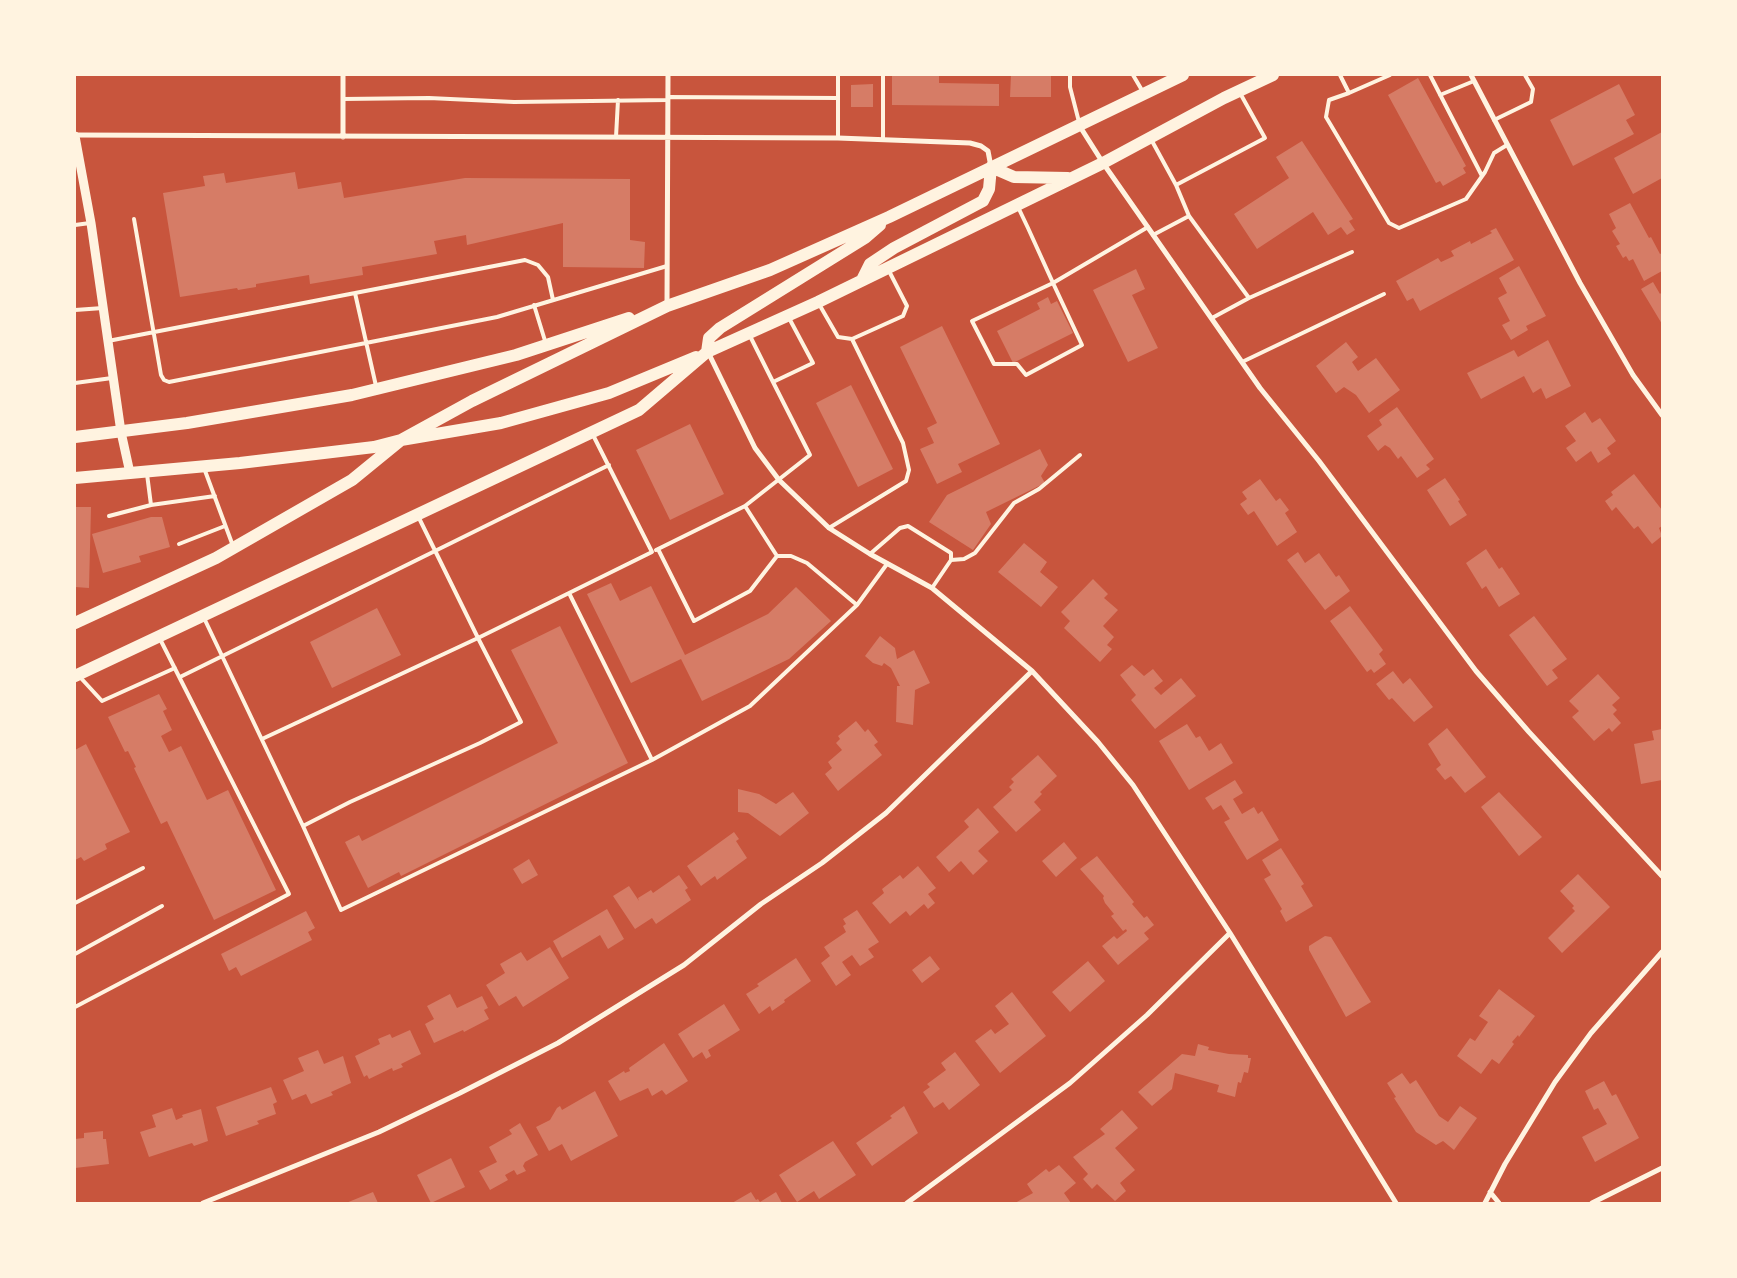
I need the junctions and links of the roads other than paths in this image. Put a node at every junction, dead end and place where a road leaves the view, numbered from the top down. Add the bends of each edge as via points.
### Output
1 (343, 75) edge
2 (668, 75) edge
3 (838, 75) edge
4 (883, 75) edge
5 (1070, 75) edge
6 (1133, 75) edge
7 (1183, 75) edge
8 (1272, 75) edge
9 (1340, 75) edge
10 (1390, 75) edge
11 (1430, 75) edge
12 (1471, 75) edge
13 (1525, 75) edge
14 (1474, 81) junction
15 (1238, 91) junction
16 (1144, 93) junction
17 (1349, 93) junction
18 (1440, 95) junction
19 (668, 98) junction
20 (838, 98) junction
21 (343, 99) junction
22 (618, 100) junction
23 (1494, 120) junction
24 (1079, 124) junction
25 (75, 136) edge
26 (343, 137) junction
27 (616, 137) junction
28 (669, 137) junction
29 (838, 138) junction
30 (1150, 138) junction
31 (883, 140) junction
32 (1507, 145) junction
33 (1103, 163) junction
34 (991, 167) junction
35 (1482, 176) junction
36 (1074, 177) junction
37 (1176, 185) junction
38 (1017, 205) junction
39 (1189, 216) junction
40 (889, 217) junction
41 (134, 219) dead end
42 (91, 223) junction
43 (75, 225) edge
44 (1148, 227) junction
45 (1153, 235) junction
46 (1352, 252) dead end
47 (668, 266) junction
48 (888, 268) junction
49 (862, 280) junction
50 (1053, 283) junction
51 (355, 293) junction
52 (1384, 294) dead end
53 (1249, 298) junction
54 (553, 300) junction
55 (818, 302) junction
56 (534, 305) junction
57 (667, 306) junction
58 (103, 308) junction
59 (75, 310) edge
60 (788, 316) junction
61 (1212, 318) junction
62 (154, 332) junction
63 (749, 333) junction
64 (852, 339) junction
65 (108, 341) junction
66 (366, 343) junction
67 (547, 345) junction
68 (707, 352) junction
69 (1242, 362) junction
70 (114, 378) junction
71 (773, 382) junction
72 (75, 384) edge
73 (376, 389) junction
74 (1662, 415) edge
75 (121, 432) junction
76 (592, 433) junction
77 (75, 437) edge
78 (401, 440) junction
79 (1080, 455) dead end
80 (609, 465) junction
81 (203, 466) junction
82 (147, 472) junction
83 (130, 473) junction
84 (75, 478) edge
85 (779, 480) junction
86 (215, 496) junction
87 (151, 505) junction
88 (745, 506) junction
89 (109, 516) dead end
90 (418, 516) junction
91 (226, 526) junction
92 (829, 528) junction
93 (179, 544) dead end
94 (234, 548) junction
95 (658, 549) junction
96 (435, 551) junction
97 (652, 552) junction
98 (870, 554) junction
99 (778, 556) junction
100 (951, 560) junction
101 (887, 564) junction
102 (932, 588) junction
103 (569, 593) junction
104 (858, 605) junction
105 (203, 616) junction
106 (75, 623) edge
107 (159, 636) junction
108 (478, 638) junction
109 (223, 658) junction
110 (175, 668) junction
111 (1032, 671) junction
112 (76, 674) edge
113 (180, 677) junction
114 (262, 739) junction
115 (652, 760) junction
116 (303, 826) junction
117 (143, 868) dead end
118 (1662, 876) edge
119 (75, 903) edge
120 (162, 906) dead end
121 (1230, 933) junction
122 (1662, 952) edge
123 (75, 954) edge
124 (75, 1007) edge
125 (1662, 1168) edge
126 (1490, 1192) junction
127 (1601, 1201) edge
128 (203, 1203) edge
129 (907, 1203) edge
130 (1396, 1203) edge
131 (1485, 1203) edge
132 (1499, 1203) edge
133 (1592, 1203) edge

1 - 21 street
2 - 19 street
3 - 20 lane
4 - 31 lane
5 - 24 lane
6 - 16 lane
7 - 16 main road
8 - 15 main road
9 - 17 lane
10 - 17 lane
11 - 18 lane
12 - 14 street
13 - 23 lane via 1533,89 1531,102
14 - 18 lane
14 - 23 street
15 - 30 main road
15 - 37 lane via 1265,138
16 - 24 main road
17 - 35 lane via 1329,100 1326,117 1388,223 1399,228 1466,199
18 - 35 lane
19 - 20 lane
19 - 22 lane
19 - 28 street
20 - 29 lane
21 - 22 lane
21 - 26 street
22 - 27 lane
23 - 32 street
24 - 33 street
24 - 34 main road
25 - 26 street
25 - 42 street
26 - 27 street
27 - 28 street
28 - 29 street
28 - 47 street
29 - 31 street
30 - 33 main road
30 - 37 lane
31 - 34 street via 981,146 988,151
32 - 35 lane via 1494,153
32 - 74 street via 1580,283 1633,375
33 - 36 main road
33 - 44 street
34 - 36 main road via 1014,177
34 - 40 main road
34 - 49 main road via 989,190 983,201 894,248 870,264
36 - 38 main road
37 - 39 lane
38 - 48 main road
38 - 50 lane
39 - 45 lane
39 - 53 lane
40 - 57 main road via 770,270
40 - 68 main road via 865,238 720,328 708,338
41 - 62 lane
42 - 43 lane
42 - 58 street
44 - 45 street
44 - 50 lane
45 - 61 street
46 - 53 lane
47 - 54 lane
47 - 57 street
48 - 49 main road
48 - 64 lane via 907,306 903,316
49 - 55 main road
50 - 50 lane via 1082,345 1026,375 1017,364 994,364 972,321
51 - 54 lane via 525,260 538,265 548,277
51 - 62 lane
51 - 66 lane
52 - 69 lane
53 - 61 lane
54 - 56 lane
55 - 60 main road
55 - 64 lane via 838,337
56 - 66 lane via 497,317
56 - 67 lane
57 - 67 main road
57 - 78 main road
58 - 59 lane
58 - 65 street
60 - 63 main road
60 - 71 lane via 813,363
61 - 69 street
62 - 65 lane
62 - 66 lane via 161,375 169,382
63 - 68 main road
63 - 71 lane
64 - 92 lane via 903,444 909,470 906,481
65 - 70 street
66 - 73 lane
67 - 73 main road
68 - 76 main road via 639,410
68 - 78 main road via 574,404 501,423
68 - 85 street via 755,448
69 - 118 street via 1476,671
70 - 72 lane
70 - 75 street
71 - 85 lane via 810,455
73 - 75 main road via 281,408
75 - 77 main road
75 - 83 street
76 - 80 lane
76 - 90 main road
78 - 81 main road via 374,447
78 - 94 main road via 352,480
79 - 100 lane via 1038,489 1014,503 975,554
80 - 96 lane
80 - 97 lane
81 - 82 main road
81 - 86 lane
82 - 83 main road
82 - 87 lane
83 - 84 main road
85 - 88 lane
85 - 92 street
86 - 87 lane
86 - 91 lane
87 - 89 lane
88 - 95 lane
88 - 99 lane
90 - 96 lane
90 - 105 main road
91 - 93 lane
91 - 94 lane
92 - 98 street
94 - 106 main road
95 - 97 lane
95 - 99 lane via 694,620 750,591
96 - 108 lane
96 - 109 lane
97 - 103 lane
98 - 100 lane via 900,528 908,526 951,553
98 - 101 street
99 - 104 lane via 791,556 807,562
100 - 102 lane
101 - 102 street
101 - 104 lane
102 - 111 street
103 - 108 lane
103 - 115 lane
104 - 115 lane via 750,706
105 - 107 main road
105 - 109 lane
107 - 110 lane
107 - 112 main road
108 - 114 lane
108 - 116 lane via 521,722
109 - 113 lane
109 - 114 lane
110 - 112 lane via 102,701
110 - 113 lane
111 - 121 street via 1133,785
111 - 128 street via 886,814 761,904 684,965 558,1043 460,1093 379,1132
113 - 124 lane via 289,894
114 - 116 lane
115 - 116 lane via 340,910
117 - 119 lane
120 - 123 lane
121 - 129 street via 1147,1015 1070,1082
121 - 130 street
122 - 126 street via 1591,1033 1555,1082
125 - 127 street
126 - 131 street
126 - 132 street
127 - 133 street

